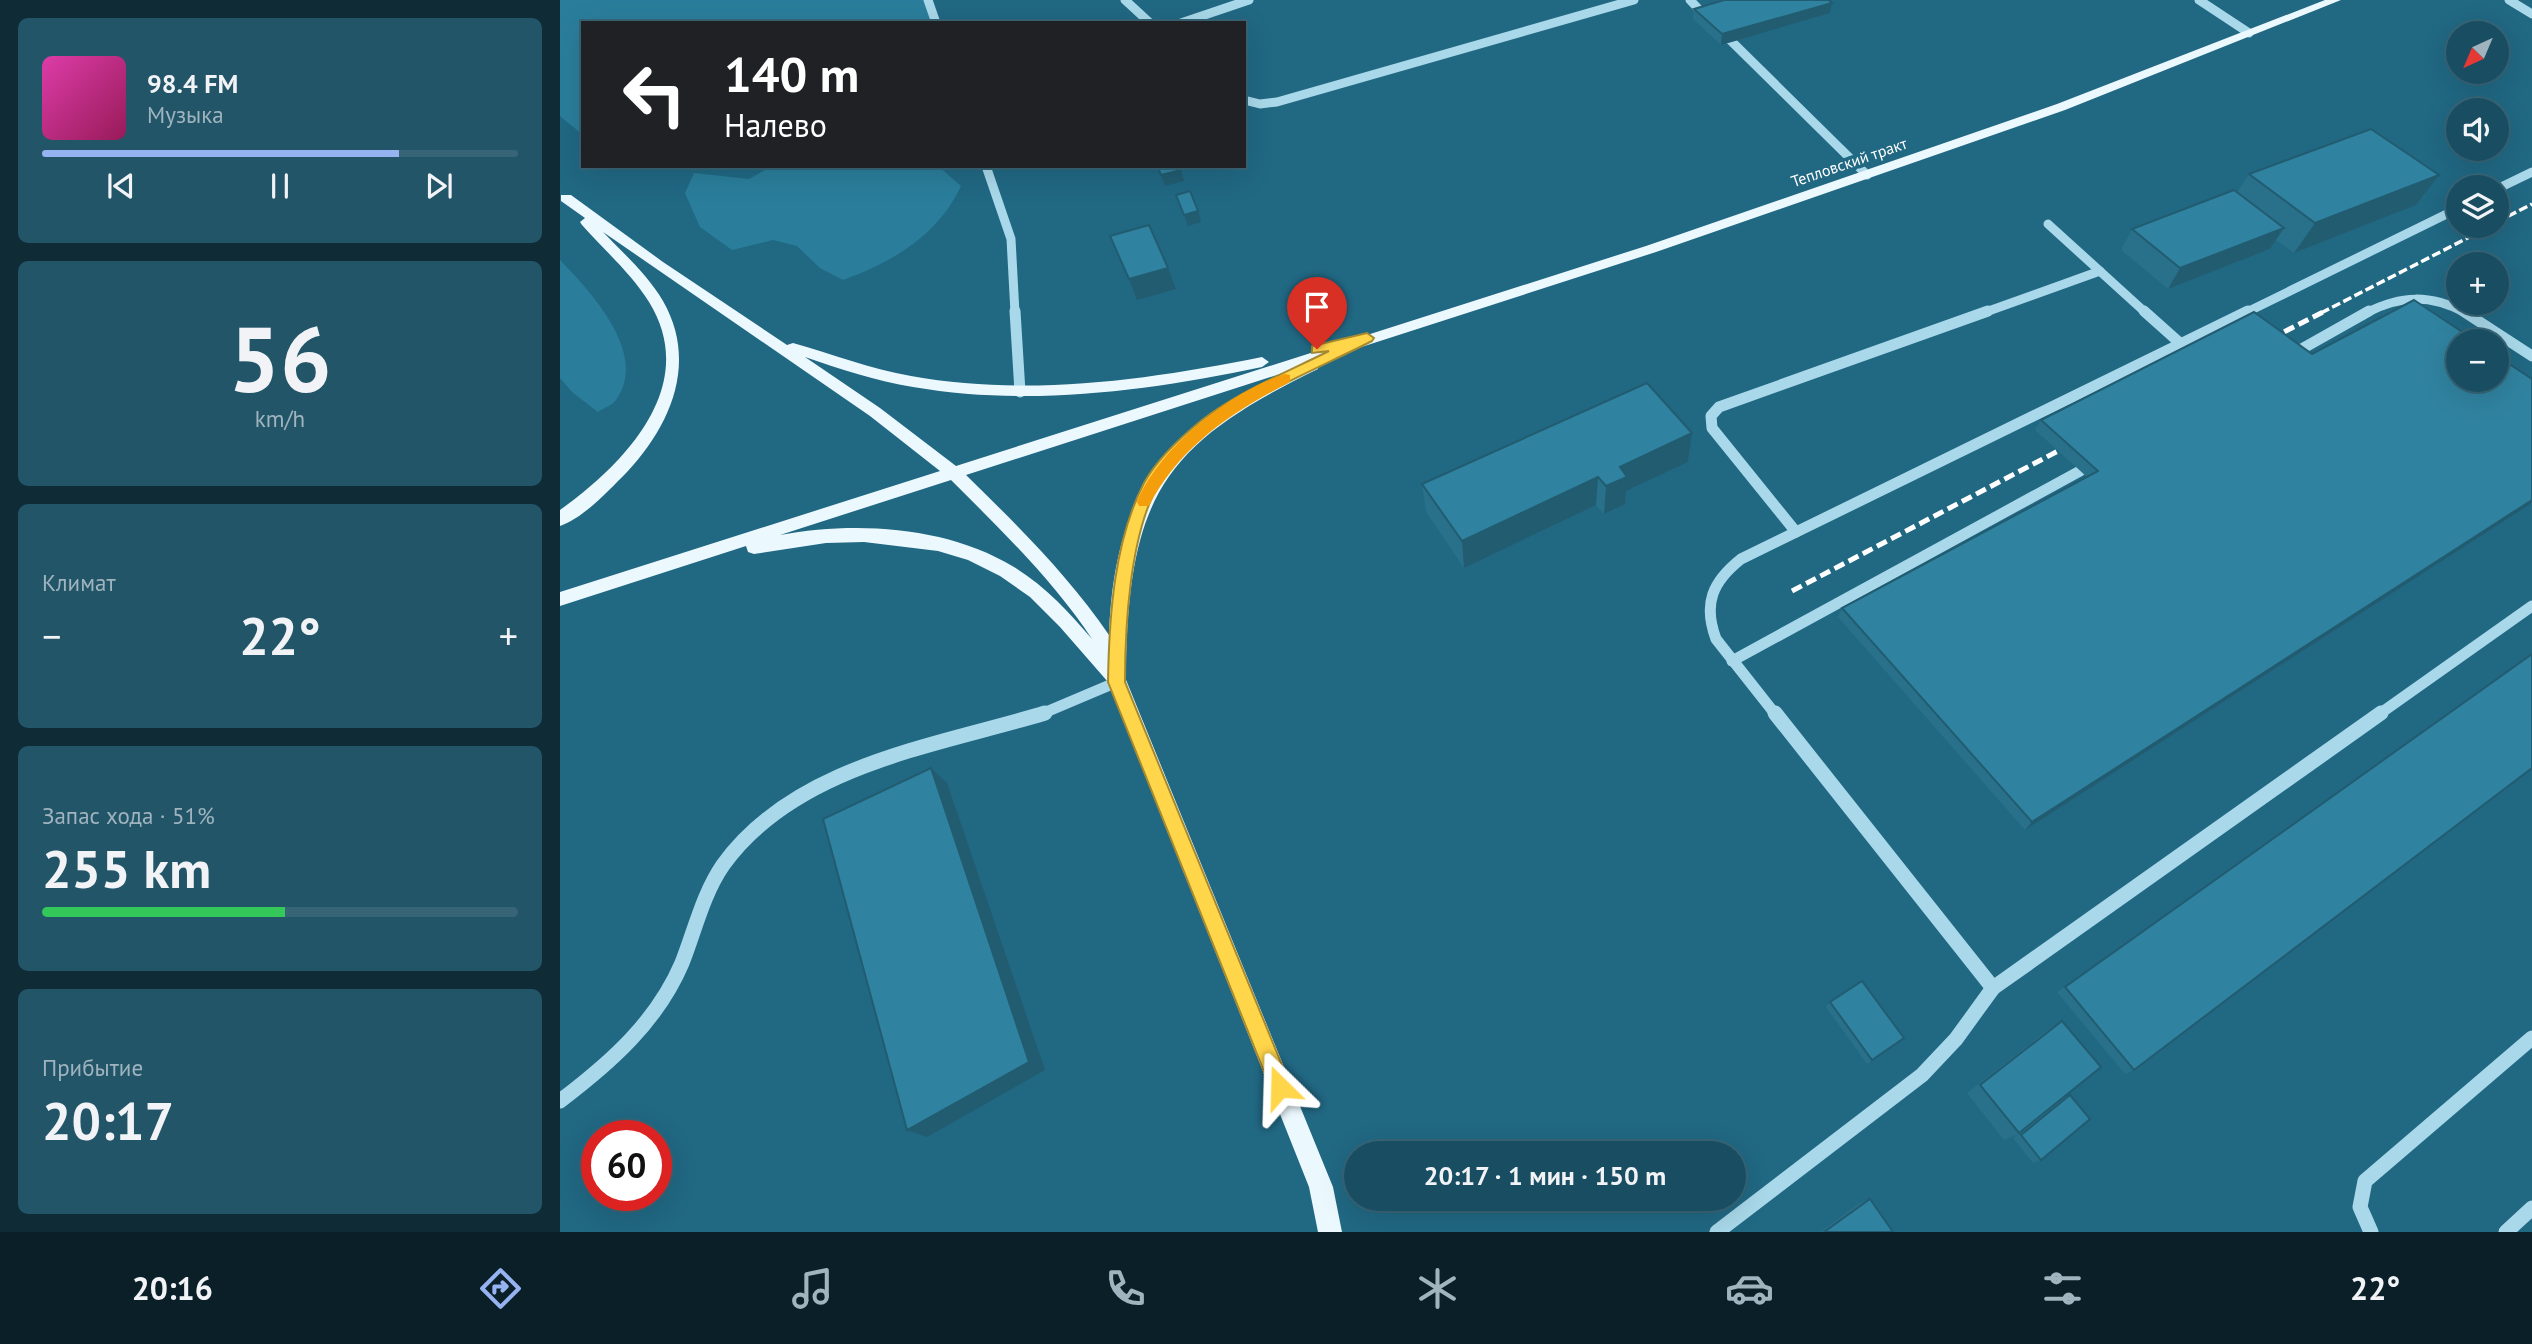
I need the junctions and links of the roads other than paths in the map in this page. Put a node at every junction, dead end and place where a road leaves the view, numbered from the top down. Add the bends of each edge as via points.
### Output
1 (928, 0) edge
2 (1125, 0) edge
3 (1249, 0) edge
4 (1634, 0) edge
5 (1690, 0) edge
6 (2199, 0) edge
7 (2335, 0) edge
8 (2509, 0) edge
9 (2532, 15) edge
10 (935, 21) edge
11 (1148, 21) edge
12 (1187, 21) edge
13 (2249, 33) junction
14 (1246, 100) edge
15 (987, 168) edge
16 (2532, 172) edge
17 (1867, 175) junction
18 (2509, 183) edge
19 (563, 194) edge
20 (2446, 214) edge
21 (2048, 224) dead end
22 (2100, 271) junction
23 (1367, 338) junction
24 (775, 343) junction
25 (2181, 344) junction
26 (2529, 350) edge
27 (2291, 355) edge
28 (1020, 392) junction
29 (2080, 471) dead end
30 (953, 472) junction
31 (560, 519) edge
32 (1796, 533) junction
33 (618, 580) junction
34 (560, 599) edge
35 (2532, 606) edge
36 (1732, 661) junction
37 (1117, 682) junction
38 (1993, 988) junction
39 (2532, 1038) edge
40 (560, 1101) edge
41 (1321, 1187) junction
42 (2532, 1208) edge
43 (1330, 1232) edge
44 (1341, 1232) edge
45 (1717, 1232) edge
46 (2371, 1232) edge
47 (2506, 1232) edge

1 - 10 lane
2 - 11 lane
3 - 12 lane
4 - 14 lane via 1277,102
5 - 17 lane
6 - 13 lane
7 - 13 main road, Тепловский тракт
8 - 9 lane
13 - 17 main road, Тепловский тракт via 2061,107
15 - 28 lane via 1011,239
16 - 18 lane
17 - 23 main road, Тепловский тракт
19 - 24 main road
19 - 31 main road via 661,310 671,335 675,368 665,405 644,442 613,477
20 - 25 lane
21 - 22 lane
22 - 25 lane
22 - 32 lane via 1712,413 1712,428
23 - 28 main road via 1190,377 1117,388
23 - 30 main road
23 - 37 main road via 1209,423 1180,448 1151,484 1133,529 1124,580
24 - 28 main road via 927,384
24 - 30 main road
25 - 32 lane
26 - 27 lane via 2452,307 2412,297 2392,300
29 - 36 lane
30 - 33 main road
30 - 37 main road via 1041,559 1074,599 1106,645
32 - 36 lane via 1741,559 1724,571 1714,586 1707,620
33 - 34 main road
33 - 37 main road via 774,542 857,535 926,542 987,561 1025,584 1064,620
35 - 38 lane
36 - 38 lane
37 - 40 lane via 1053,710 882,760 767,819 731,855 702,905 674,978 643,1028 602,1069
37 - 41 main road
38 - 45 lane via 1923,1075
39 - 46 lane via 2365,1181 2358,1194 2362,1217
41 - 43 main road
41 - 44 main road
42 - 47 lane

